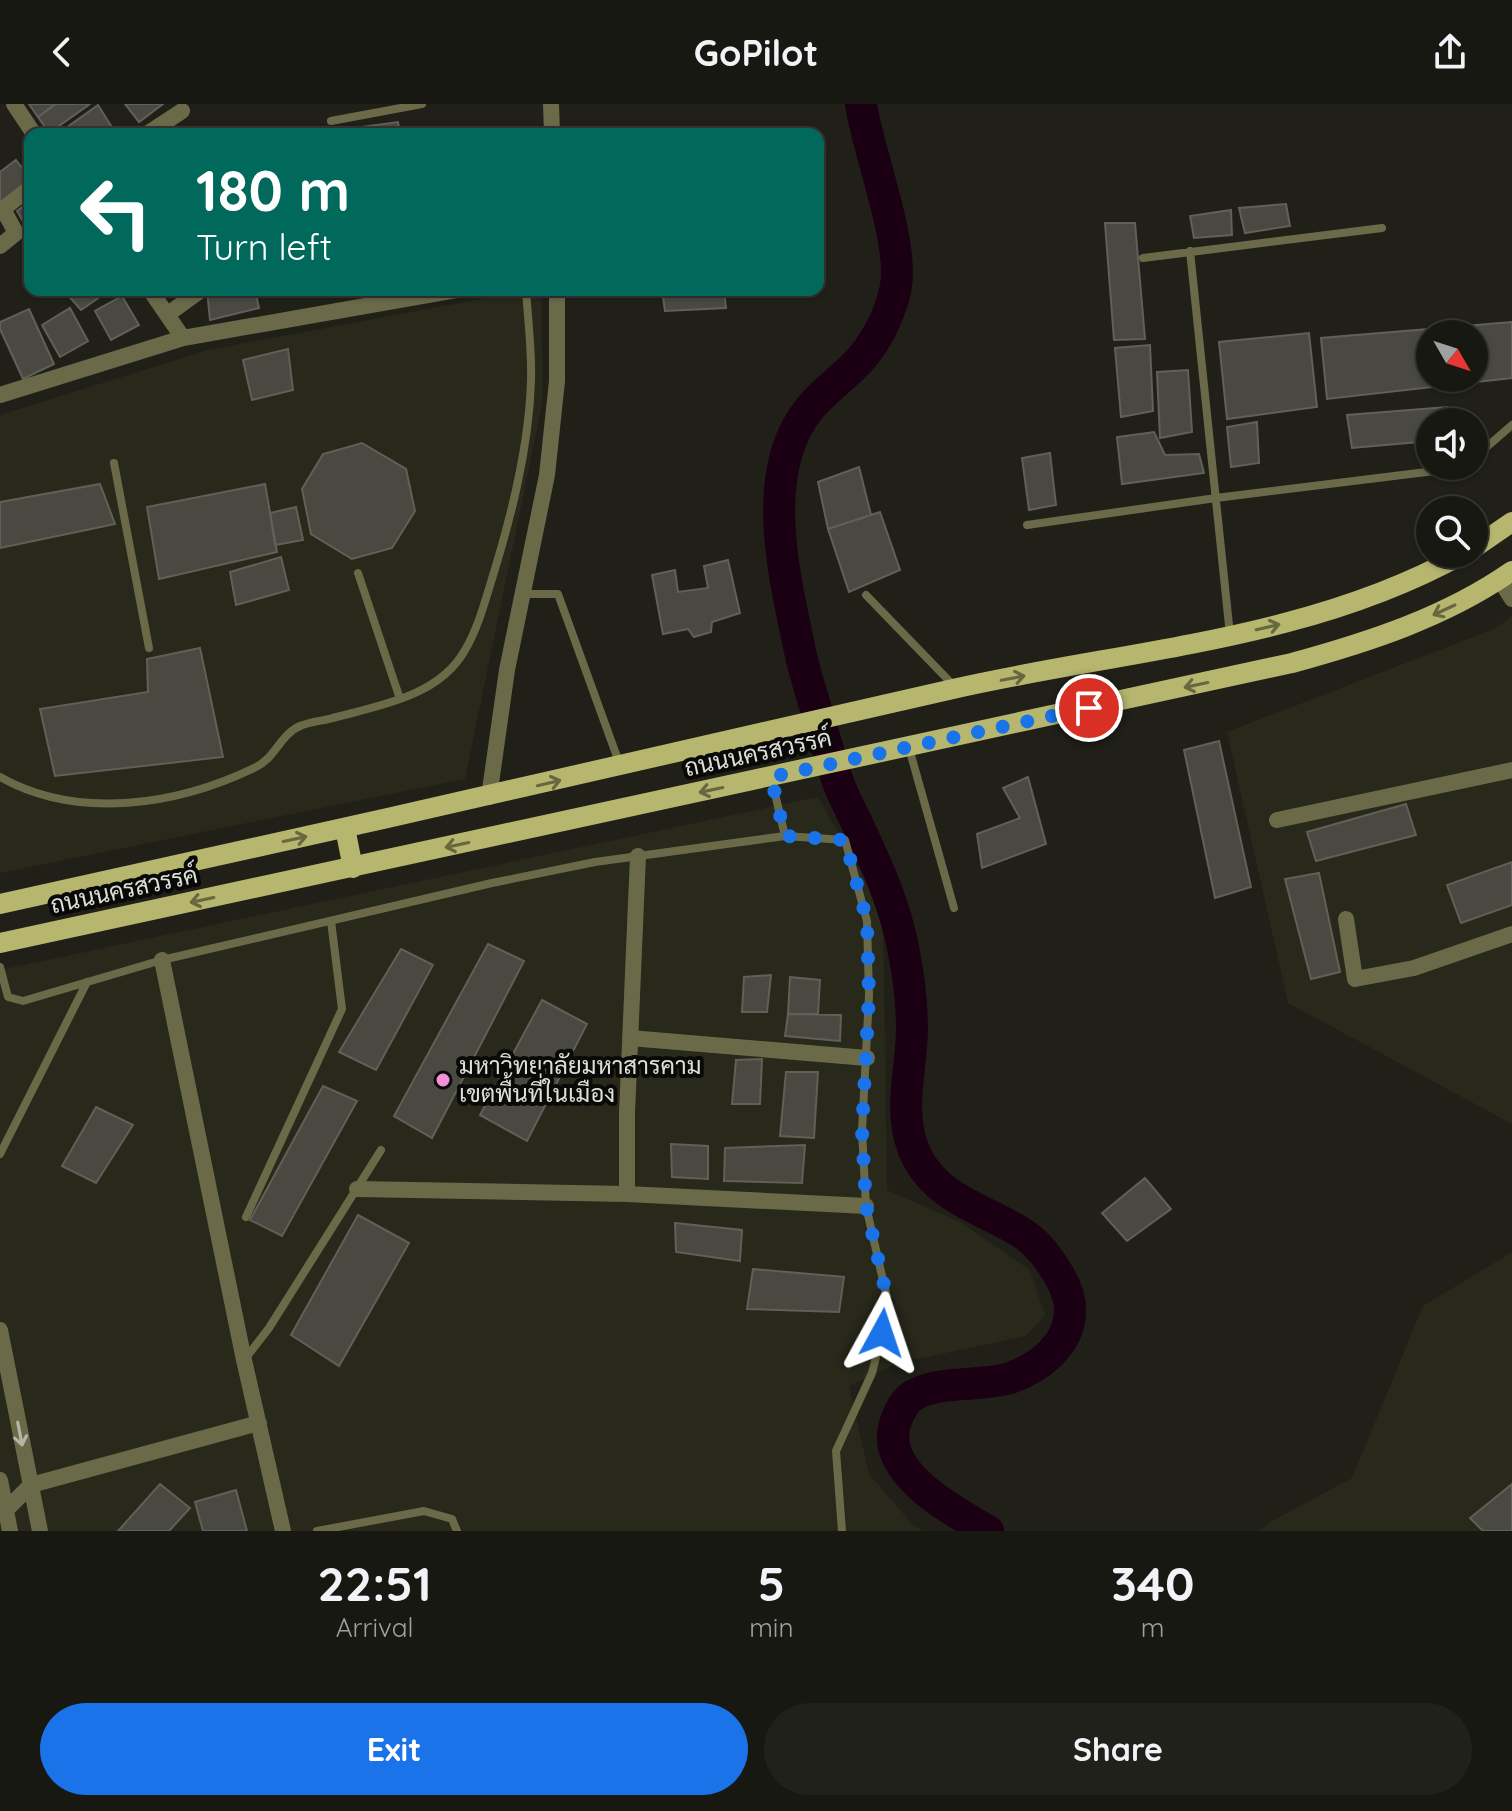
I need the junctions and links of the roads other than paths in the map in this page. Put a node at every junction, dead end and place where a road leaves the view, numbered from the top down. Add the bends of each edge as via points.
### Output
1 (14, 104) edge
2 (422, 104) edge
3 (551, 104) edge
4 (182, 111) dead end
5 (331, 121) dead end
6 (30, 128) edge
7 (156, 128) edge
8 (552, 128) edge
9 (24, 193) edge
10 (1382, 228) dead end
11 (0, 246) edge
12 (1190, 251) junction
13 (1143, 258) dead end
14 (154, 296) edge
15 (193, 296) edge
16 (422, 296) edge
17 (526, 296) edge
18 (557, 296) edge
19 (168, 314) junction
20 (183, 338) junction
21 (0, 395) edge
22 (1512, 425) edge
23 (1488, 446) edge
24 (114, 463) dead end
25 (1416, 473) edge
26 (1216, 498) junction
27 (1512, 522) edge
28 (1027, 525) dead end
29 (1488, 538) edge
30 (1434, 568) edge
31 (358, 573) dead end
32 (1506, 576) edge
33 (521, 594) junction
34 (866, 595) dead end
35 (1512, 599) edge
36 (1230, 636) junction
37 (149, 648) dead end
38 (957, 688) junction
39 (400, 699) junction
40 (909, 747) junction
41 (620, 766) junction
42 (1512, 770) edge
43 (779, 775) junction
44 (0, 777) edge
45 (489, 797) junction
46 (1277, 820) dead end
47 (345, 828) junction
48 (785, 836) junction
49 (638, 856) junction
50 (353, 868) junction
51 (0, 904) edge
52 (954, 908) dead end
53 (1346, 919) dead end
54 (331, 921) junction
55 (1512, 934) edge
56 (0, 943) edge
57 (162, 960) junction
58 (0, 967) edge
59 (87, 982) junction
60 (630, 1038) junction
61 (867, 1058) junction
62 (381, 1150) dead end
63 (0, 1154) edge
64 (357, 1189) junction
65 (627, 1194) junction
66 (866, 1206) junction
67 (246, 1217) dead end
68 (0, 1330) edge
69 (244, 1360) junction
70 (3, 1362) edge
71 (259, 1423) junction
72 (0, 1480) edge
73 (31, 1485) junction
74 (3, 1510) edge
75 (10, 1531) edge
76 (40, 1531) edge
77 (283, 1531) edge
78 (317, 1531) edge
79 (457, 1531) edge
80 (842, 1531) edge

1 - 6 street
2 - 5 lane
3 - 8 street
4 - 7 street
9 - 11 street via 3,209 16,233
10 - 12 lane
12 - 13 lane
12 - 26 lane
14 - 19 street
15 - 19 street
16 - 20 street
17 - 39 lane via 531,379 527,432 502,546 467,649 437,683
18 - 33 street via 557,381 547,475
19 - 20 street
20 - 21 street
22 - 23 lane
24 - 37 lane
25 - 26 lane
26 - 28 lane
26 - 36 lane
27 - 29 main road
36 -> 30 main road, ถนนนครสวรรค์ via 1334,609
31 - 39 lane
32 - 35 street
32 -> 40 main road, ถนนนครสวรรค์ via 1451,607 1346,648
33 - 41 lane via 558,594
33 - 45 street
34 - 38 lane
38 -> 36 main road, ถนนนครสวรรค์
38 - 41 main road, ถนนนครสวรรค์
39 - 44 lane via 299,727 259,766 209,786 147,801 99,805 56,800
40 - 43 main road, ถนนนครสวรรค์
40 - 52 lane
45 -> 41 main road, ถนนนครสวรรค์
42 - 46 street
43 - 48 lane
43 -> 50 main road, ถนนนครสวรรค์
45 - 47 main road, ถนนนครสวรรค์
47 - 50 main road
51 -> 47 main road, ถนนนครสวรรค์
48 - 49 lane
48 - 61 lane via 845,840 867,921
49 - 54 lane
49 - 60 street
50 -> 56 main road, ถนนนครสวรรค์
53 - 55 street via 1355,979 1414,968
54 - 57 lane
54 - 67 lane via 342,1009
57 - 59 lane
57 - 69 street
58 - 59 lane via 8,997 14,1000
59 - 63 lane
60 - 61 street
60 - 65 street
61 - 66 lane via 862,1131
62 - 64 lane
64 - 65 street
64 - 69 lane
65 - 66 street
66 - 80 lane via 887,1298 872,1373 836,1451
68 - 70 street
69 - 71 street
70 -> 73 street
71 - 73 street
71 - 77 street
72 - 74 street
73 - 74 street
73 - 76 street
74 - 75 street
78 - 79 lane via 424,1511 452,1519

